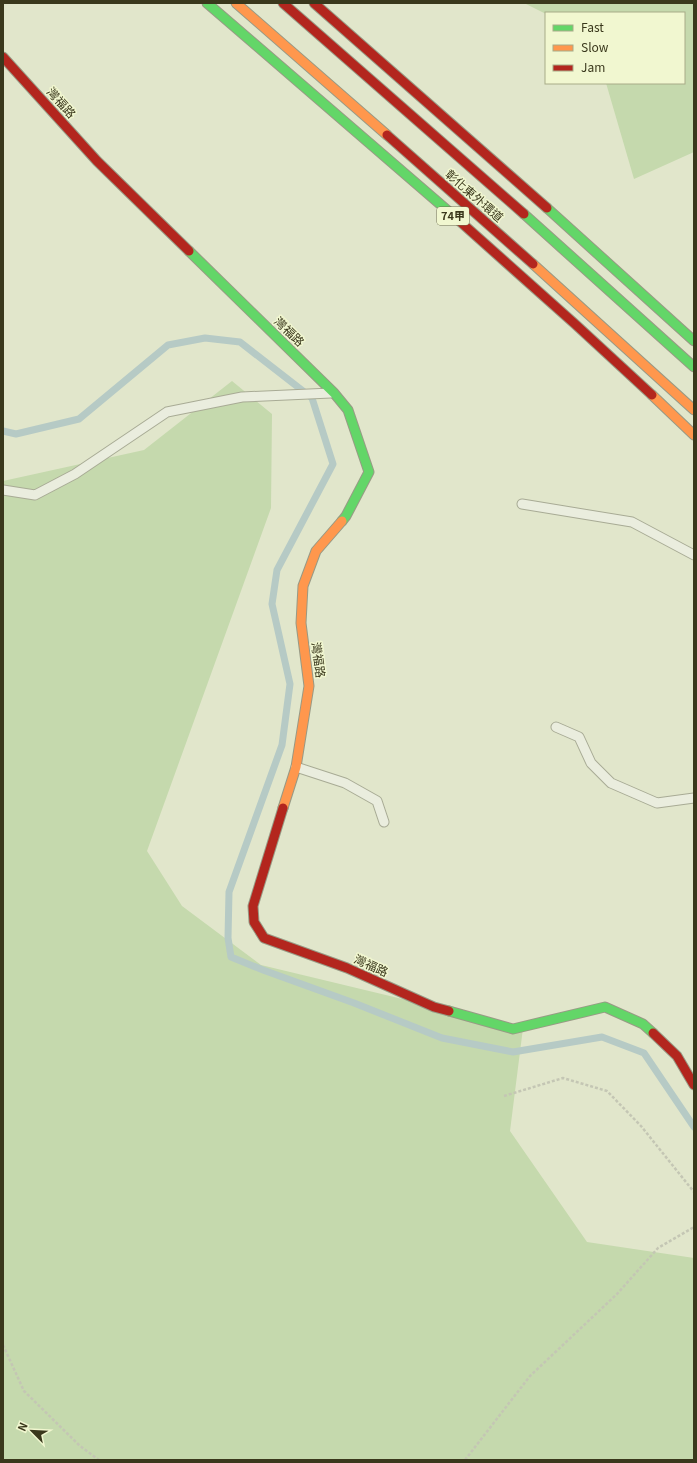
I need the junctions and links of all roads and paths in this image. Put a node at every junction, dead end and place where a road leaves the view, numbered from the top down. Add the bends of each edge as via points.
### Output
1 (207, 3) edge
2 (236, 3) edge
3 (283, 3) edge
4 (314, 3) edge
5 (3, 57) edge
6 (694, 341) edge
7 (694, 367) edge
8 (334, 393) junction
9 (694, 410) edge
10 (694, 435) edge
11 (3, 490) edge
12 (522, 504) dead end
13 (694, 555) edge
14 (556, 727) dead end
15 (296, 767) junction
16 (694, 798) edge
17 (384, 822) dead end
18 (694, 1085) edge
19 (504, 1096) dead end
20 (694, 1192) edge
21 (694, 1227) edge
22 (3, 1345) edge
23 (99, 1460) edge
24 (465, 1460) edge

1 - 10 main road, 74甲 via 553,304
2 - 9 main road, 彰化東外環道 / 74甲 via 553,281
3 - 7 main road, 彰化東外環道
4 - 6 main road
5 - 8 main road, 灣福路 via 97,161
8 - 11 lane via 242,397 167,412 75,474 35,494
8 - 15 main road, 灣福路 via 348,410 369,472 346,516 316,551 303,586 300,623 309,686
12 - 13 lane via 632,522
14 - 16 lane via 579,737 591,763 612,783 657,802
15 - 17 lane via 345,783 377,801
15 - 18 main road, 灣福路 via 253,906 254,922 264,938 347,968 434,1007 513,1029 605,1007 643,1024 677,1056
19 - 20 path via 563,1078 607,1091 641,1126
21 - 24 path via 658,1248 617,1294 530,1376
22 - 23 path via 24,1391 80,1446

